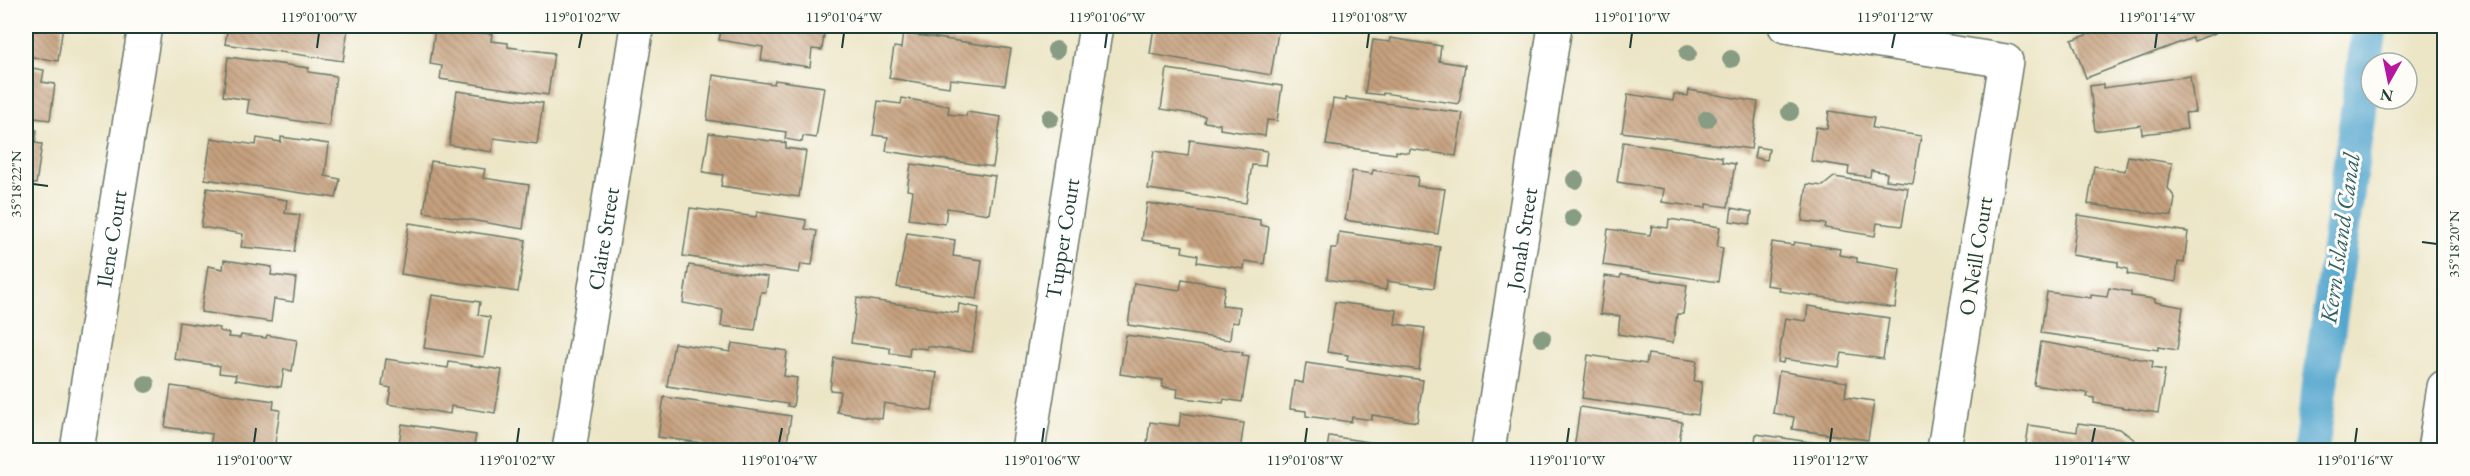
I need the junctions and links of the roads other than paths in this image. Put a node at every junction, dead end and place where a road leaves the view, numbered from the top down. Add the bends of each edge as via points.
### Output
1 (145, 26) edge
2 (636, 26) edge
3 (1096, 26) edge
4 (1556, 26) edge
5 (1785, 26) edge
6 (2445, 387) edge
7 (77, 450) edge
8 (569, 450) edge
9 (1028, 450) edge
10 (1488, 450) edge
11 (1944, 450) edge
12 (2434, 450) edge

1 - 7 street, Ilene Court
2 - 8 street, Claire Street
3 - 9 street, Tupper Court
4 - 10 street, Jonah Street
5 - 11 street, O Neill Court via 2006,61
6 - 12 street

